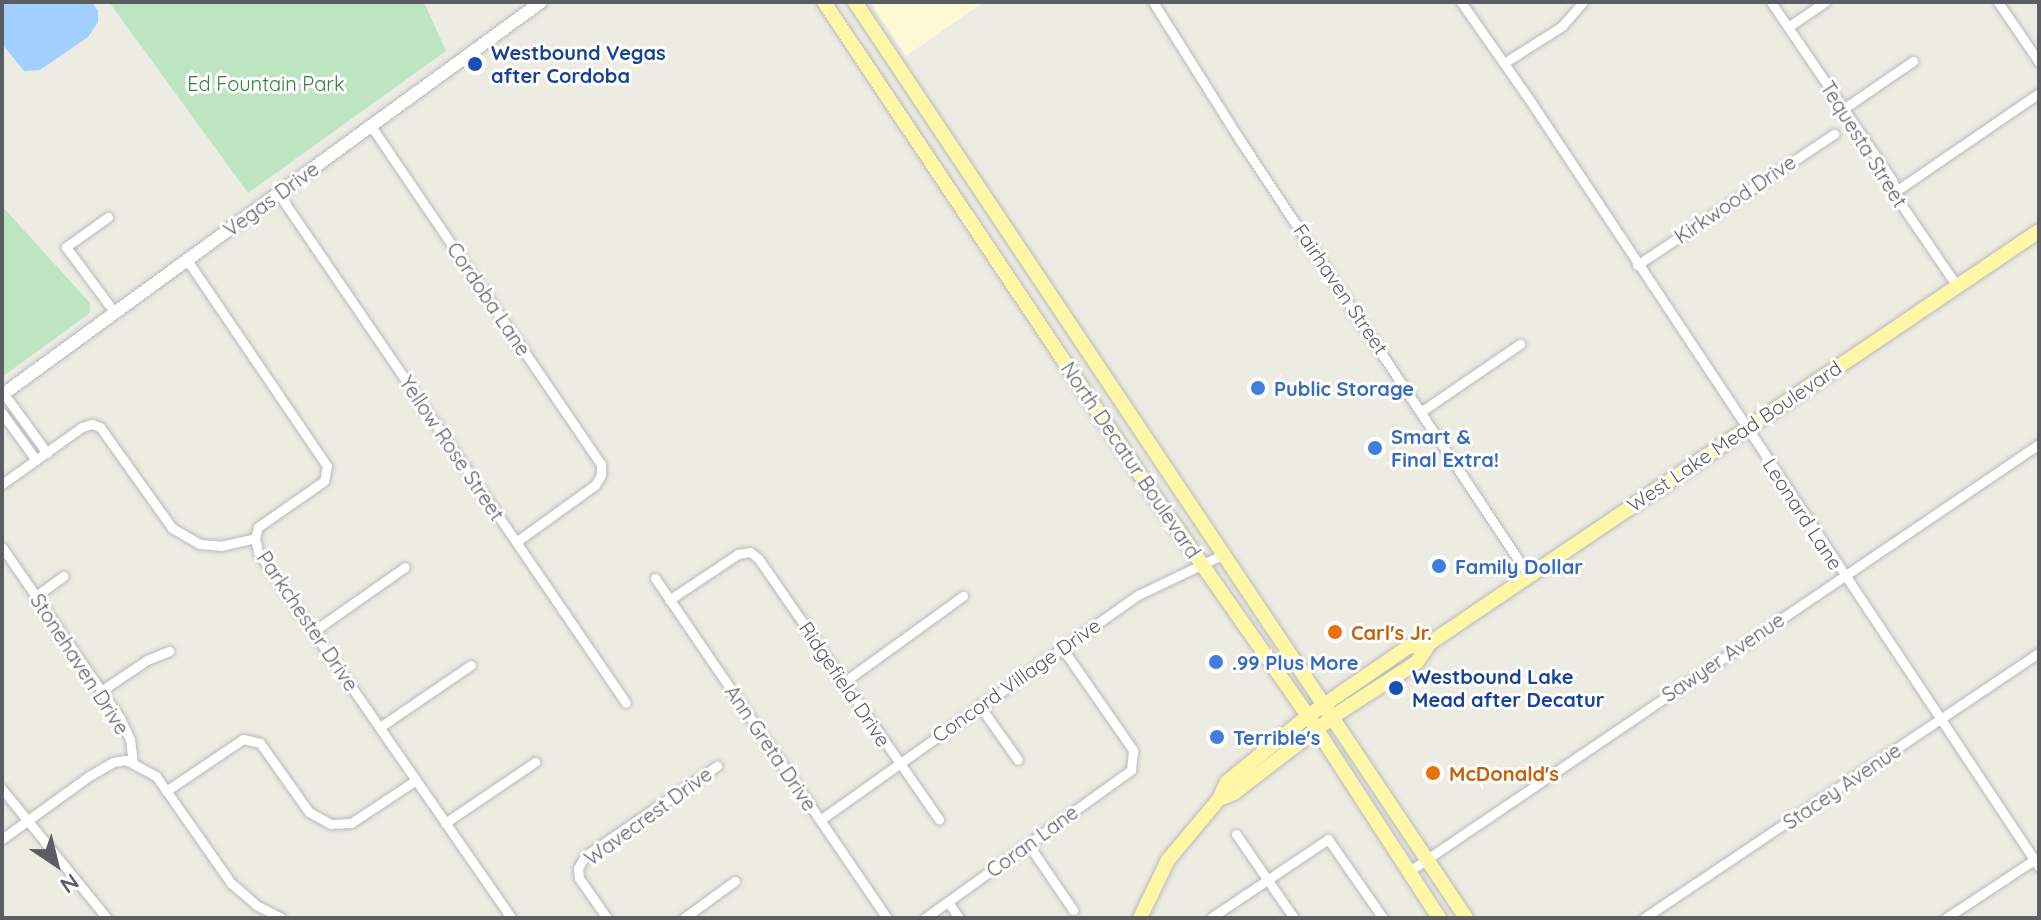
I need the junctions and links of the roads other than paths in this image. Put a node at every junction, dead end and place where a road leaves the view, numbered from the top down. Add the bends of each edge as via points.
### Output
1 (541, 2) edge
2 (824, 2) edge
3 (855, 2) edge
4 (1153, 2) edge
5 (1461, 2) edge
6 (1583, 2) edge
7 (1771, 2) edge
8 (1825, 2) edge
9 (1998, 2) edge
10 (869, 23) junction
11 (1788, 27) junction
12 (847, 37) junction
13 (1913, 61) dead end
14 (2039, 62) edge
15 (1504, 63) junction
16 (2039, 93) edge
17 (1843, 109) junction
18 (371, 126) junction
19 (1834, 134) dead end
20 (1896, 191) junction
21 (278, 193) junction
22 (108, 217) dead end
23 (1000, 223) junction
24 (2039, 231) edge
25 (981, 236) junction
26 (187, 260) junction
27 (1637, 265) junction
28 (1957, 286) junction
29 (115, 313) junction
30 (1520, 344) dead end
31 (1114, 390) junction
32 (3, 395) edge
33 (1093, 405) junction
34 (1422, 411) junction
35 (2, 413) edge
36 (1747, 427) junction
37 (2039, 444) edge
38 (47, 453) junction
39 (36, 460) junction
40 (2, 484) edge
41 (255, 538) junction
42 (516, 542) junction
43 (2, 547) edge
44 (1222, 555) junction
45 (1202, 564) junction
46 (405, 567) dead end
47 (1843, 575) junction
48 (64, 576) dead end
49 (1529, 576) junction
50 (655, 578) dead end
51 (36, 596) junction
52 (963, 596) dead end
53 (669, 600) junction
54 (314, 631) junction
55 (1062, 648) junction
56 (169, 651) dead end
57 (2039, 653) edge
58 (471, 665) dead end
59 (844, 682) junction
60 (101, 691) junction
61 (626, 703) dead end
62 (979, 705) junction
63 (1330, 710) junction
64 (1940, 720) junction
65 (1312, 722) junction
66 (380, 727) junction
67 (1018, 760) dead end
68 (133, 762) junction
69 (535, 762) dead end
70 (899, 763) junction
71 (717, 766) dead end
72 (416, 780) junction
73 (2, 789) edge
74 (166, 791) junction
75 (939, 819) dead end
76 (820, 820) junction
77 (26, 821) junction
78 (445, 823) junction
79 (1236, 834) dead end
80 (2, 839) edge
81 (1028, 844) junction
82 (1427, 859) junction
83 (2037, 861) edge
84 (1408, 872) junction
85 (1267, 879) junction
86 (735, 881) dead end
87 (948, 902) junction
88 (1073, 910) dead end
89 (1212, 917) edge
90 (107, 918) edge
91 (281, 918) edge
92 (511, 918) edge
93 (607, 918) edge
94 (684, 918) edge
95 (887, 918) edge
96 (925, 918) edge
97 (959, 918) edge
98 (1140, 918) edge
99 (1294, 918) edge
100 (1383, 918) edge
101 (1439, 918) edge
102 (1466, 918) edge
103 (1644, 918) edge
104 (1946, 918) edge

1 - 18 main road, Vegas Drive
2 - 12 main road, North Decatur Boulevard
3 - 10 main road, North Decatur Boulevard
4 - 34 street, Fairhaven Street
5 - 15 street, Leonard Lane
6 - 15 street via 1562,26
7 - 11 street, Tequesta Street
8 - 11 street
9 - 14 street
10 - 12 main road
10 - 23 main road, North Decatur Boulevard
11 - 17 street, Tequesta Street
12 - 25 main road, North Decatur Boulevard
13 - 17 street
15 - 27 street, Leonard Lane
16 - 20 street
17 - 20 street, Tequesta Street
18 - 21 main road, Vegas Drive
18 - 42 street, Cordoba Lane via 601,464 595,485
19 - 27 street, Kirkwood Drive
20 - 28 street, Tequesta Street
21 - 26 main road, Vegas Drive
21 - 42 street, Yellow Rose Street
22 - 29 street via 66,247
23 - 25 main road
23 - 31 main road, North Decatur Boulevard
24 - 28 main road, West Lake Mead Boulevard
25 - 33 main road, North Decatur Boulevard
26 - 29 main road, Vegas Drive
26 - 41 street, Parkchester Drive via 327,466 324,481 258,527
27 - 36 street, Leonard Lane
28 - 36 main road, West Lake Mead Boulevard
29 - 32 main road, Vegas Drive
30 - 34 street
31 - 33 main road
31 - 44 main road, North Decatur Boulevard
32 - 38 street
33 - 45 main road, North Decatur Boulevard
34 - 49 street, Fairhaven Street
35 - 39 street
36 - 47 street, Leonard Lane
36 - 49 main road, West Lake Mead Boulevard
37 - 47 street, Sawyer Avenue
38 - 39 street
38 - 41 street via 82,427 100,427 172,528 200,544 221,546
39 - 40 street
41 - 54 street, Parkchester Drive via 258,552
42 - 61 street, Yellow Rose Street
43 - 51 street, Stonehaven Drive
44 - 45 street, Concord Village Drive
44 - 63 main road, North Decatur Boulevard
45 - 55 street, Concord Village Drive via 1138,595
45 - 65 main road, North Decatur Boulevard
46 - 54 street
47 - 64 street, Leonard Lane
47 - 82 street, Sawyer Avenue
48 - 51 street
49 - 63 main road, West Lake Mead Boulevard via 1430,643 1408,647
50 - 53 street, Ann Greta Drive
51 - 60 street, Stonehaven Drive
52 - 59 street
53 - 59 street, Ridgefield Drive via 738,554 750,552
53 - 76 street, Ann Greta Drive
54 - 66 street, Parkchester Drive
55 - 62 street, Concord Village Drive
55 - 81 street, Coran Lane via 1133,750 1134,760 1131,770
56 - 60 street
57 - 64 street, Stacey Avenue
58 - 66 street
59 - 70 street, Ridgefield Drive
60 - 68 street, Stonehaven Drive via 130,739
62 - 67 street
62 - 70 street, Concord Village Drive
63 - 65 main road, West Lake Mead Boulevard
63 - 82 main road, North Decatur Boulevard
64 - 83 street, Leonard Lane
64 - 103 street, Stacey Avenue
65 - 84 main road, North Decatur Boulevard
65 - 98 main road, West Lake Mead Boulevard via 1227,782 1168,860
66 - 72 street, Parkchester Drive
68 - 74 street, Stonehaven Drive via 156,776
68 - 77 street via 113,762
69 - 78 street
70 - 75 street, Ridgefield Drive
70 - 76 street, Concord Village Drive
71 - 93 street, Wavecrest Drive via 585,856 579,878
72 - 74 street via 351,823 331,824 309,812 260,743 243,739
72 - 78 street, Parkchester Drive
73 - 77 street
74 - 91 street, Stonehaven Drive via 231,883
76 - 95 street, Ann Greta Drive
77 - 80 street
77 - 90 street
78 - 92 street, Parkchester Drive
79 - 85 street
81 - 87 street, Coran Lane
81 - 88 street
82 - 84 street, Sawyer Avenue
82 - 102 main road, North Decatur Boulevard
83 - 104 street
84 - 101 main road, North Decatur Boulevard
85 - 89 street
85 - 99 street
85 - 100 street via 1328,839
86 - 94 street
87 - 96 street, Coran Lane
87 - 97 street

